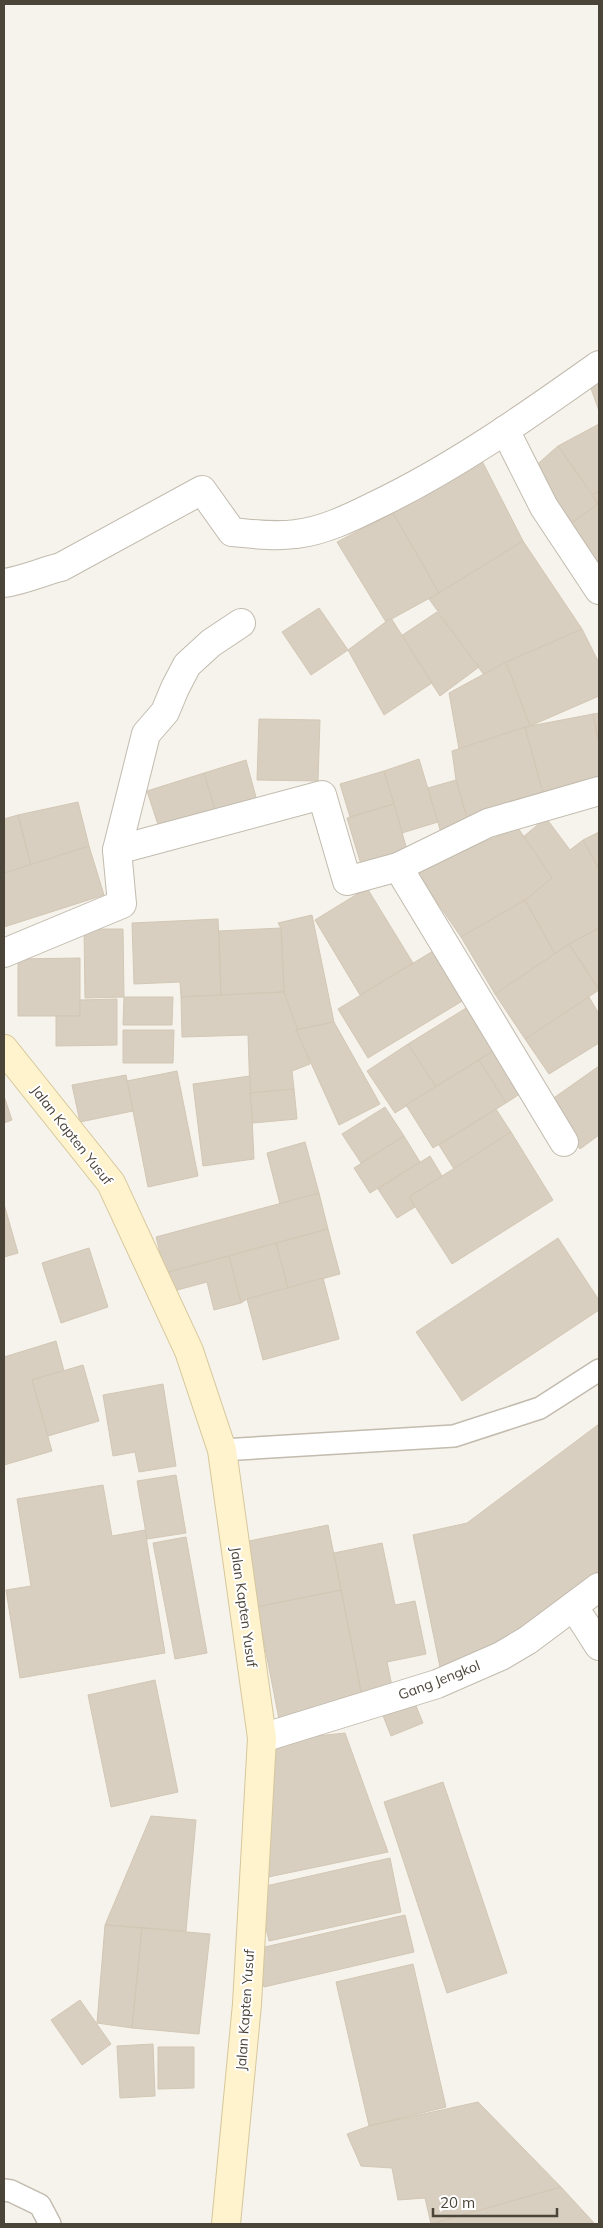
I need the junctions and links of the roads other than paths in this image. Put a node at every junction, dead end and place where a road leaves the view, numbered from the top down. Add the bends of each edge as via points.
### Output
1 (599, 365) edge
2 (505, 430) junction
3 (4, 583) edge
4 (599, 590) edge
5 (241, 623) dead end
6 (599, 791) edge
7 (117, 850) junction
8 (398, 867) junction
9 (4, 953) edge
10 (4, 1049) edge
11 (564, 1142) dead end
12 (599, 1370) edge
13 (222, 1450) junction
14 (599, 1587) edge
15 (574, 1607) junction
16 (599, 1646) edge
17 (262, 1738) junction
18 (4, 2190) edge
19 (50, 2224) edge
20 (226, 2224) edge

1 - 2 street
2 - 3 street via 419,485 326,526 276,536 232,532 202,490 61,568
2 - 4 street via 544,507
5 - 7 street via 211,643 187,665 165,712 146,734
6 - 8 street via 488,823
7 - 8 street via 322,795 347,881
7 - 9 street via 122,904
8 - 11 street
10 - 13 main road, Jalan Kapten Yusuf via 111,1183 189,1351
12 - 13 lane via 540,1408 454,1436
13 - 17 main road, Jalan Kapten Yusuf
14 - 15 street, Gang Jengkol
15 - 16 street
15 - 17 street, Gang Jengkol via 501,1656 437,1684
17 - 20 main road, Jalan Kapten Yusuf via 247,2004
18 - 19 lane via 40,2205

